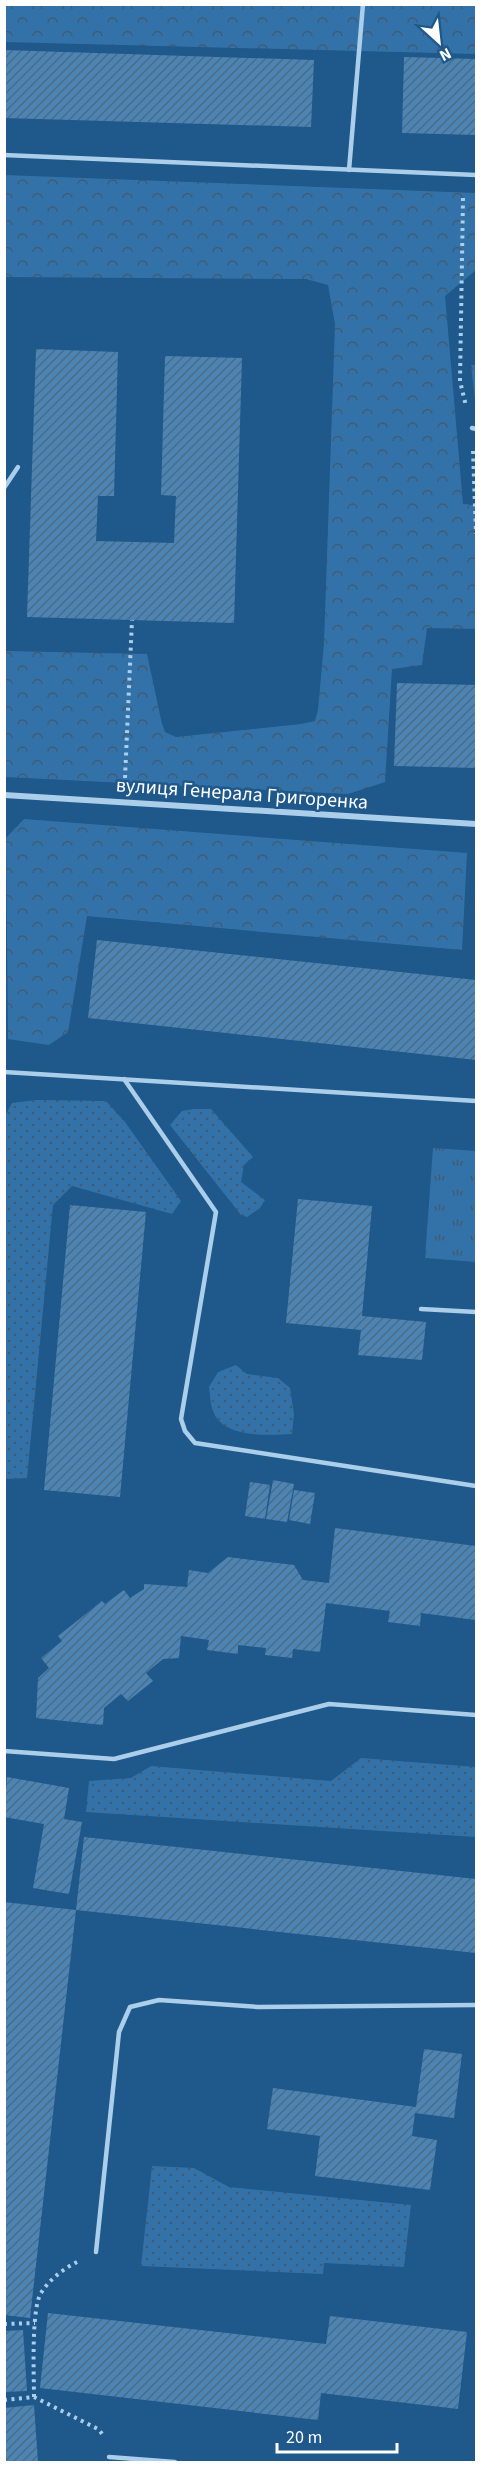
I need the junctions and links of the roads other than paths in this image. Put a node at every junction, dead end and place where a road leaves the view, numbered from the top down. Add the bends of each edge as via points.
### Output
1 (363, 4) edge
2 (4, 155) edge
3 (349, 170) junction
4 (477, 175) edge
5 (18, 468) dead end
6 (4, 488) edge
7 (4, 795) edge
8 (477, 824) edge
9 (4, 1072) edge
10 (124, 1079) junction
11 (477, 1101) edge
12 (421, 1309) dead end
13 (477, 1312) edge
14 (477, 1486) edge
15 (477, 1715) edge
16 (4, 1751) edge
17 (477, 2005) edge
18 (96, 2252) road end
19 (109, 2457) road end
20 (175, 2463) edge

1 - 3 lane
2 - 3 lane
3 - 4 lane
5 - 6 lane
7 - 8 street, вулиця Генерала Григоренка
9 - 10 lane
10 - 11 lane
10 - 14 lane via 216,1212 182,1419 185,1431 195,1443
12 - 13 lane
15 - 16 lane via 329,1704 114,1759
17 - 18 lane via 258,2007 159,2000 130,2007 119,2032
19 - 20 lane

